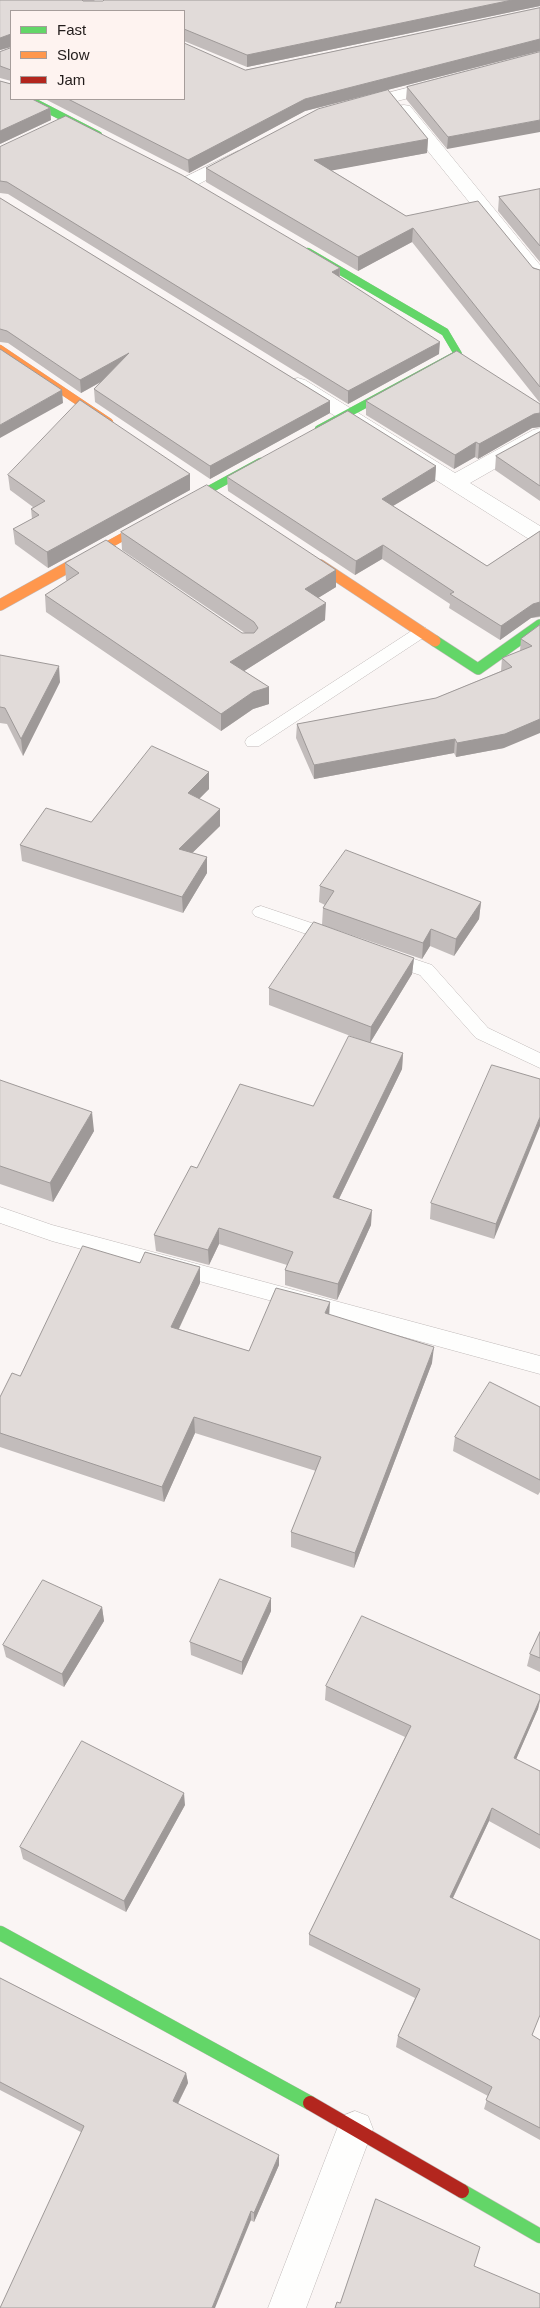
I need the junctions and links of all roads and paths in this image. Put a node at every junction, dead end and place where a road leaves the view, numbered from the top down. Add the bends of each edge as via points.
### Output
1 (458, 80) edge
2 (393, 97) junction
3 (30, 100) edge
4 (338, 111) edge
5 (68, 119) junction
6 (50, 128) edge
7 (111, 142) edge
8 (250, 150) edge
9 (189, 182) edge
10 (300, 247) edge
11 (540, 277) edge
12 (0, 349) edge
13 (280, 372) edge
14 (348, 414) junction
15 (121, 430) edge
16 (313, 433) edge
17 (540, 434) edge
18 (270, 456) edge
19 (454, 483) junction
20 (540, 536) edge
21 (105, 547) junction
22 (294, 548) edge
23 (121, 558) edge
24 (1, 603) edge
25 (540, 625) edge
26 (421, 632) junction
27 (253, 742) dead end
28 (261, 912) dead end
29 (344, 941) edge
30 (371, 951) edge
31 (540, 1061) edge
32 (0, 1215) edge
33 (540, 1365) edge
34 (0, 1933) edge
35 (356, 2129) junction
36 (540, 2236) edge
37 (288, 2308) edge

1 - 2 street
2 - 4 street
2 - 11 street
3 - 5 street
5 - 6 street
5 - 7 street
8 - 9 street
10 - 14 street via 446,332 458,354
12 - 15 street
13 - 14 street
14 - 16 street
14 - 19 street
17 - 19 street
18 - 21 street
19 - 20 street
21 - 23 lane
21 - 24 street
22 - 26 street
25 - 26 street via 478,669
26 - 27 lane
28 - 29 lane
30 - 31 lane via 426,970 482,1033
32 - 33 lane via 52,1233
34 - 35 street
35 - 36 street
35 - 37 street

